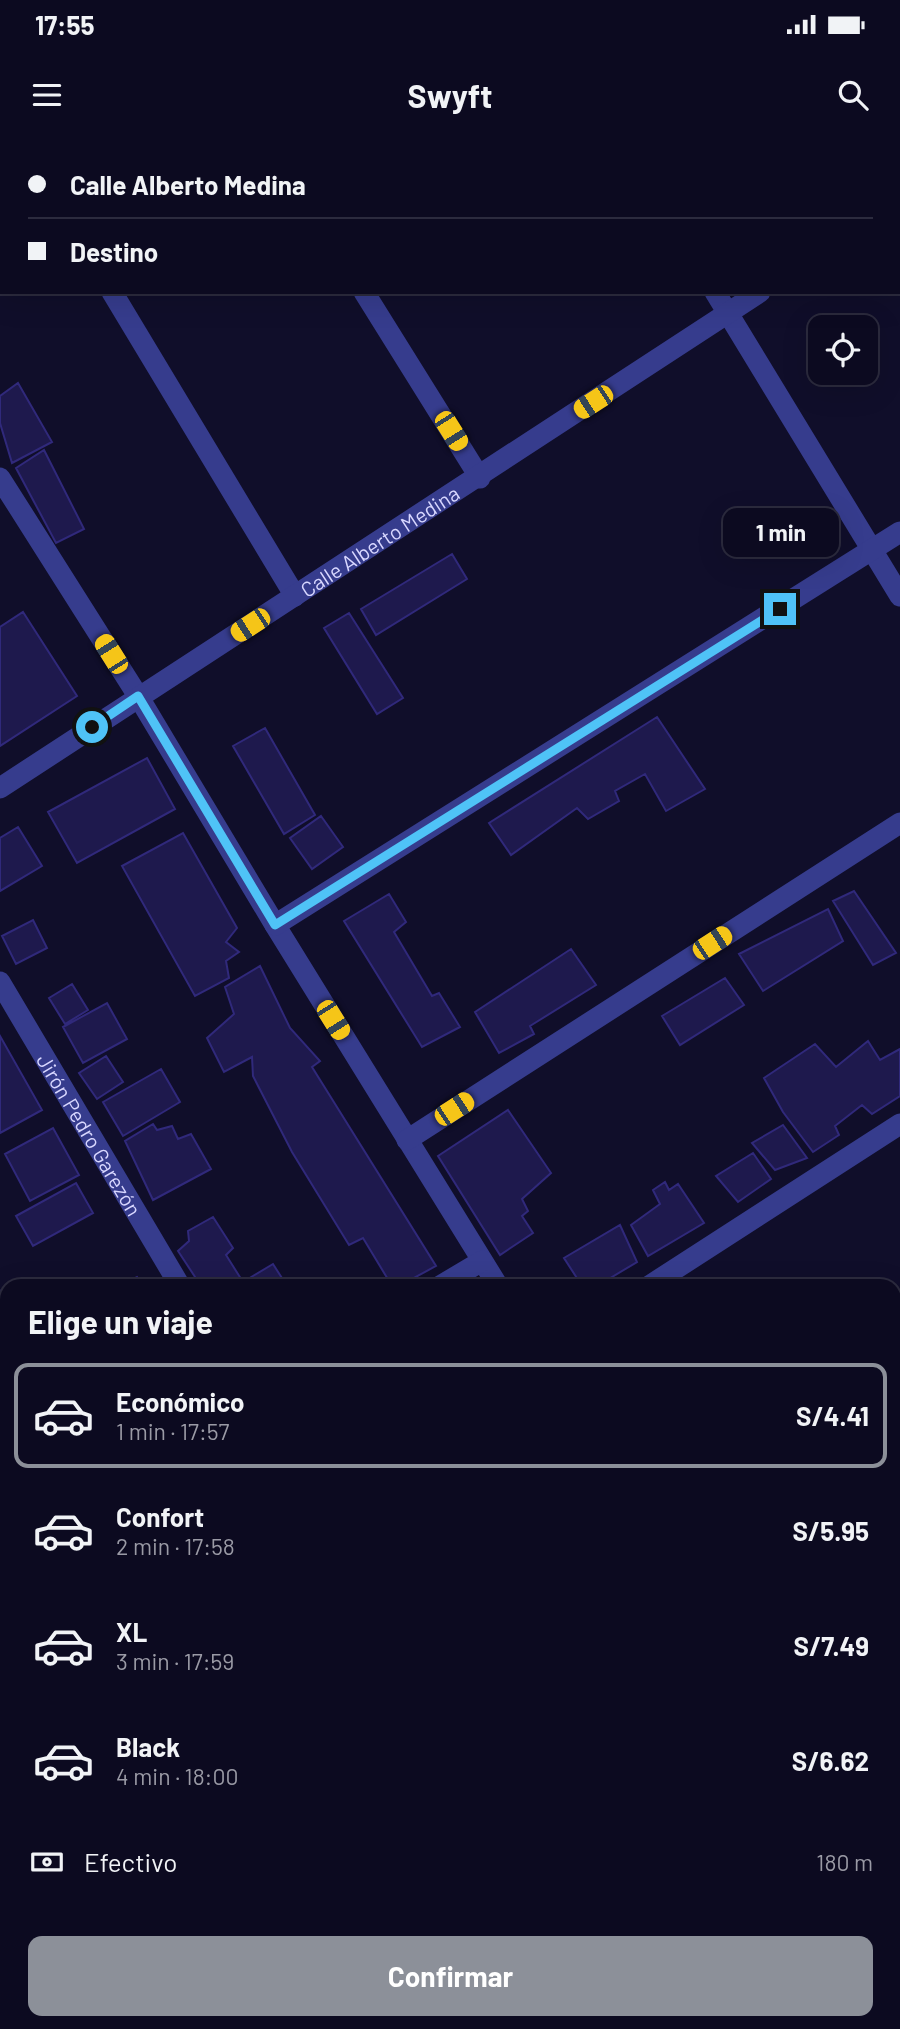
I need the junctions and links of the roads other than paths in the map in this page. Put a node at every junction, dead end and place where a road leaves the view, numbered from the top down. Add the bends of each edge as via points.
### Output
1 (113, 294) edge
2 (366, 294) edge
3 (716, 294) edge
4 (757, 294) edge
5 (729, 312) junction
6 (0, 478) edge
7 (480, 478) junction
8 (8, 511) edge
9 (900, 532) edge
10 (872, 551) junction
11 (295, 596) junction
12 (900, 596) edge
13 (138, 696) junction
14 (0, 788) edge
15 (900, 823) edge
16 (275, 925) junction
17 (0, 982) edge
18 (900, 1124) edge
19 (407, 1140) junction
20 (482, 1261) junction
21 (176, 1279) edge
22 (452, 1279) edge
23 (494, 1279) edge
24 (660, 1279) edge

1 - 11 street
2 - 7 street
3 - 5 street
4 - 5 street, Calle Alberto Medina
5 - 7 street, Calle Alberto Medina
5 - 10 street
6 - 8 street
7 - 11 street, Calle Alberto Medina
8 - 13 street
9 - 10 street
10 - 12 street
10 - 16 street
11 - 13 street, Calle Alberto Medina
13 - 14 street, Calle Alberto Medina
13 - 16 street
15 - 19 street
16 - 19 street
17 - 21 street, Jirón Pedro Garezón
18 - 24 street
19 - 20 street
20 - 22 street
20 - 23 street

